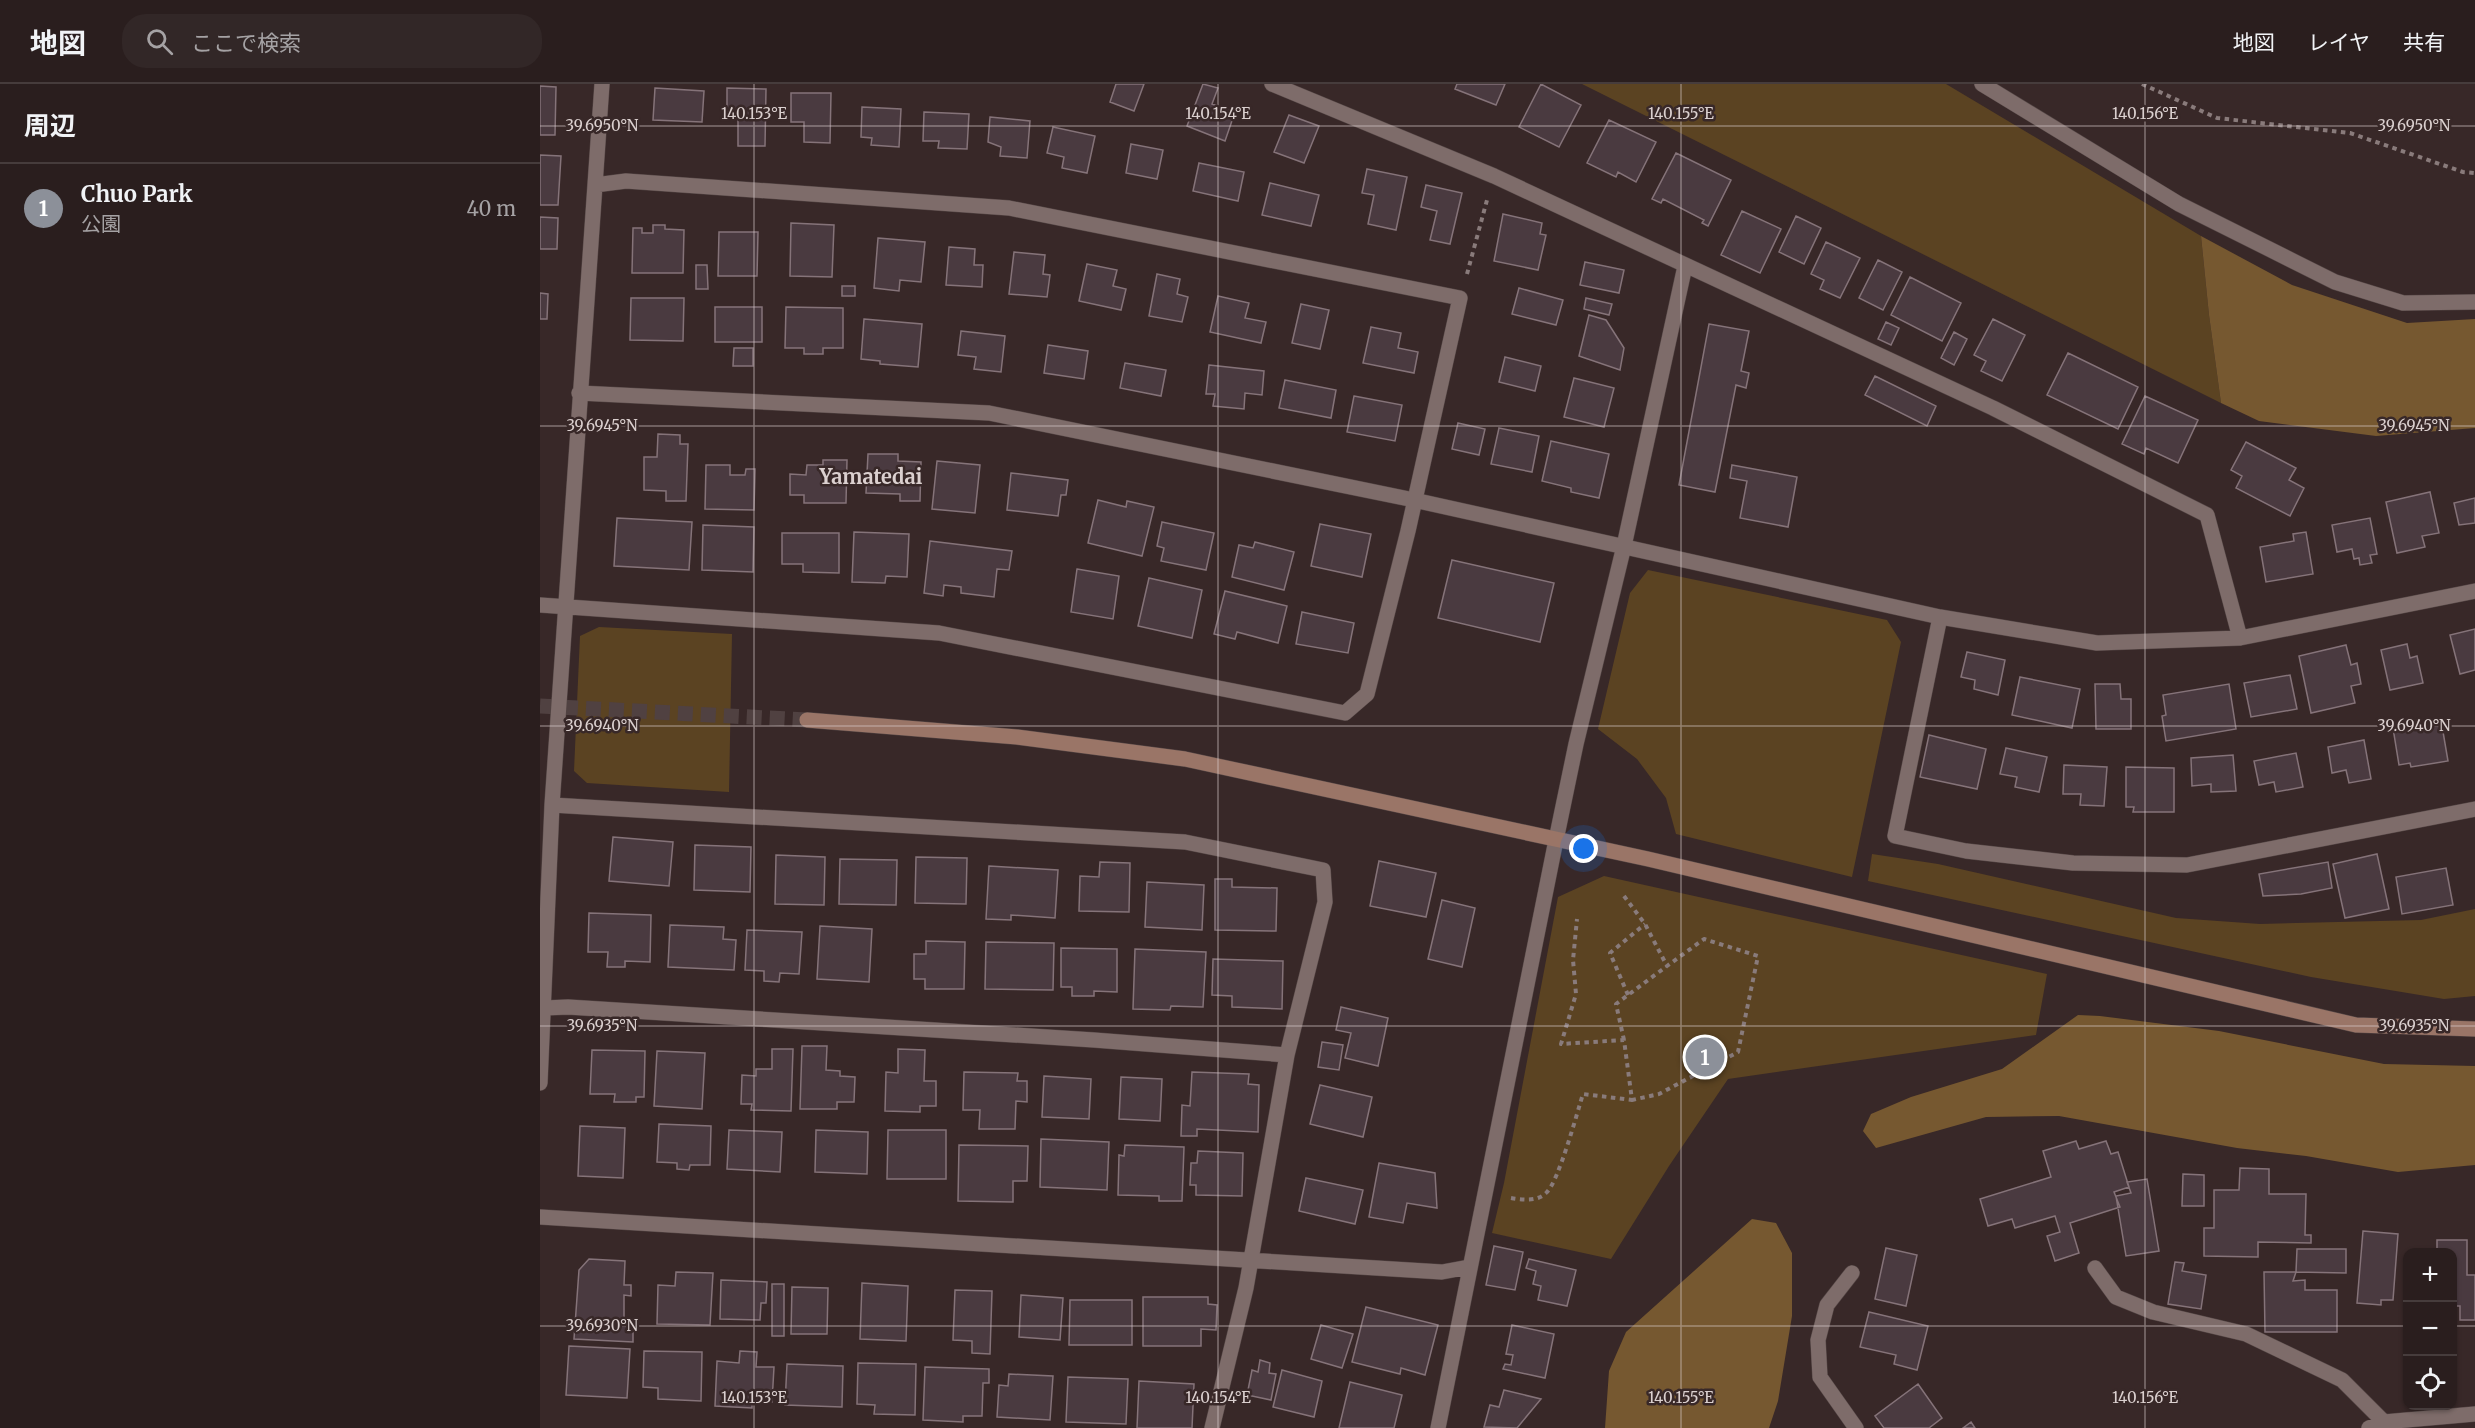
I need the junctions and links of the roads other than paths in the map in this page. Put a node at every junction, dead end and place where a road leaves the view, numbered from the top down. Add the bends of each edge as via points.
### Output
1 (602, 84) edge
2 (1272, 84) edge
3 (1982, 84) edge
4 (595, 185) junction
5 (1685, 266) junction
6 (2475, 302) edge
7 (579, 393) junction
8 (1414, 500) junction
9 (1624, 546) junction
10 (2475, 591) edge
11 (540, 605) edge
12 (567, 606) junction
13 (1940, 616) junction
14 (2240, 638) junction
15 (807, 720) tunnel mouth
16 (552, 805) junction
17 (2475, 809) edge
18 (1556, 840) junction
19 (544, 1008) junction
20 (2475, 1029) edge
21 (1287, 1055) junction
22 (540, 1083) edge
23 (540, 1217) edge
24 (1251, 1259) junction
25 (1468, 1267) junction
26 (2095, 1268) dead end
27 (1852, 1273) dead end
28 (2475, 1414) edge
29 (2384, 1422) junction
30 (1212, 1428) edge
31 (1438, 1428) edge
32 (1856, 1428) edge
33 (2369, 1428) edge

1 - 4 street
2 - 5 street via 1494,176
3 - 6 street via 2179,204 2335,282 2403,303
4 - 7 street
4 - 8 street via 626,181 1009,208 1460,298
5 - 9 street
5 - 14 street via 1993,408 2207,514
7 - 8 street via 988,413
7 - 12 street
8 - 9 street
8 - 12 street via 1367,694 1345,713 939,633
9 - 13 street
9 - 18 street
10 - 14 street
11 - 12 street
12 - 16 street
13 - 14 street via 2097,643
13 - 17 street via 1895,836 1966,851 2073,863 2187,865
15 - 18 street via 1017,737 1185,759
16 - 19 street
16 - 21 street via 1185,842 1323,870 1325,902
18 - 20 street via 2356,1025
18 - 25 street
19 - 21 street
19 - 22 street
21 - 24 street
23 - 24 street
24 - 25 street via 1442,1272
24 - 30 street
25 - 31 street
26 - 29 street via 2116,1297 2153,1312 2246,1335 2342,1380
27 - 32 street via 1827,1305 1818,1340 1820,1377
28 - 29 street
29 - 33 street

